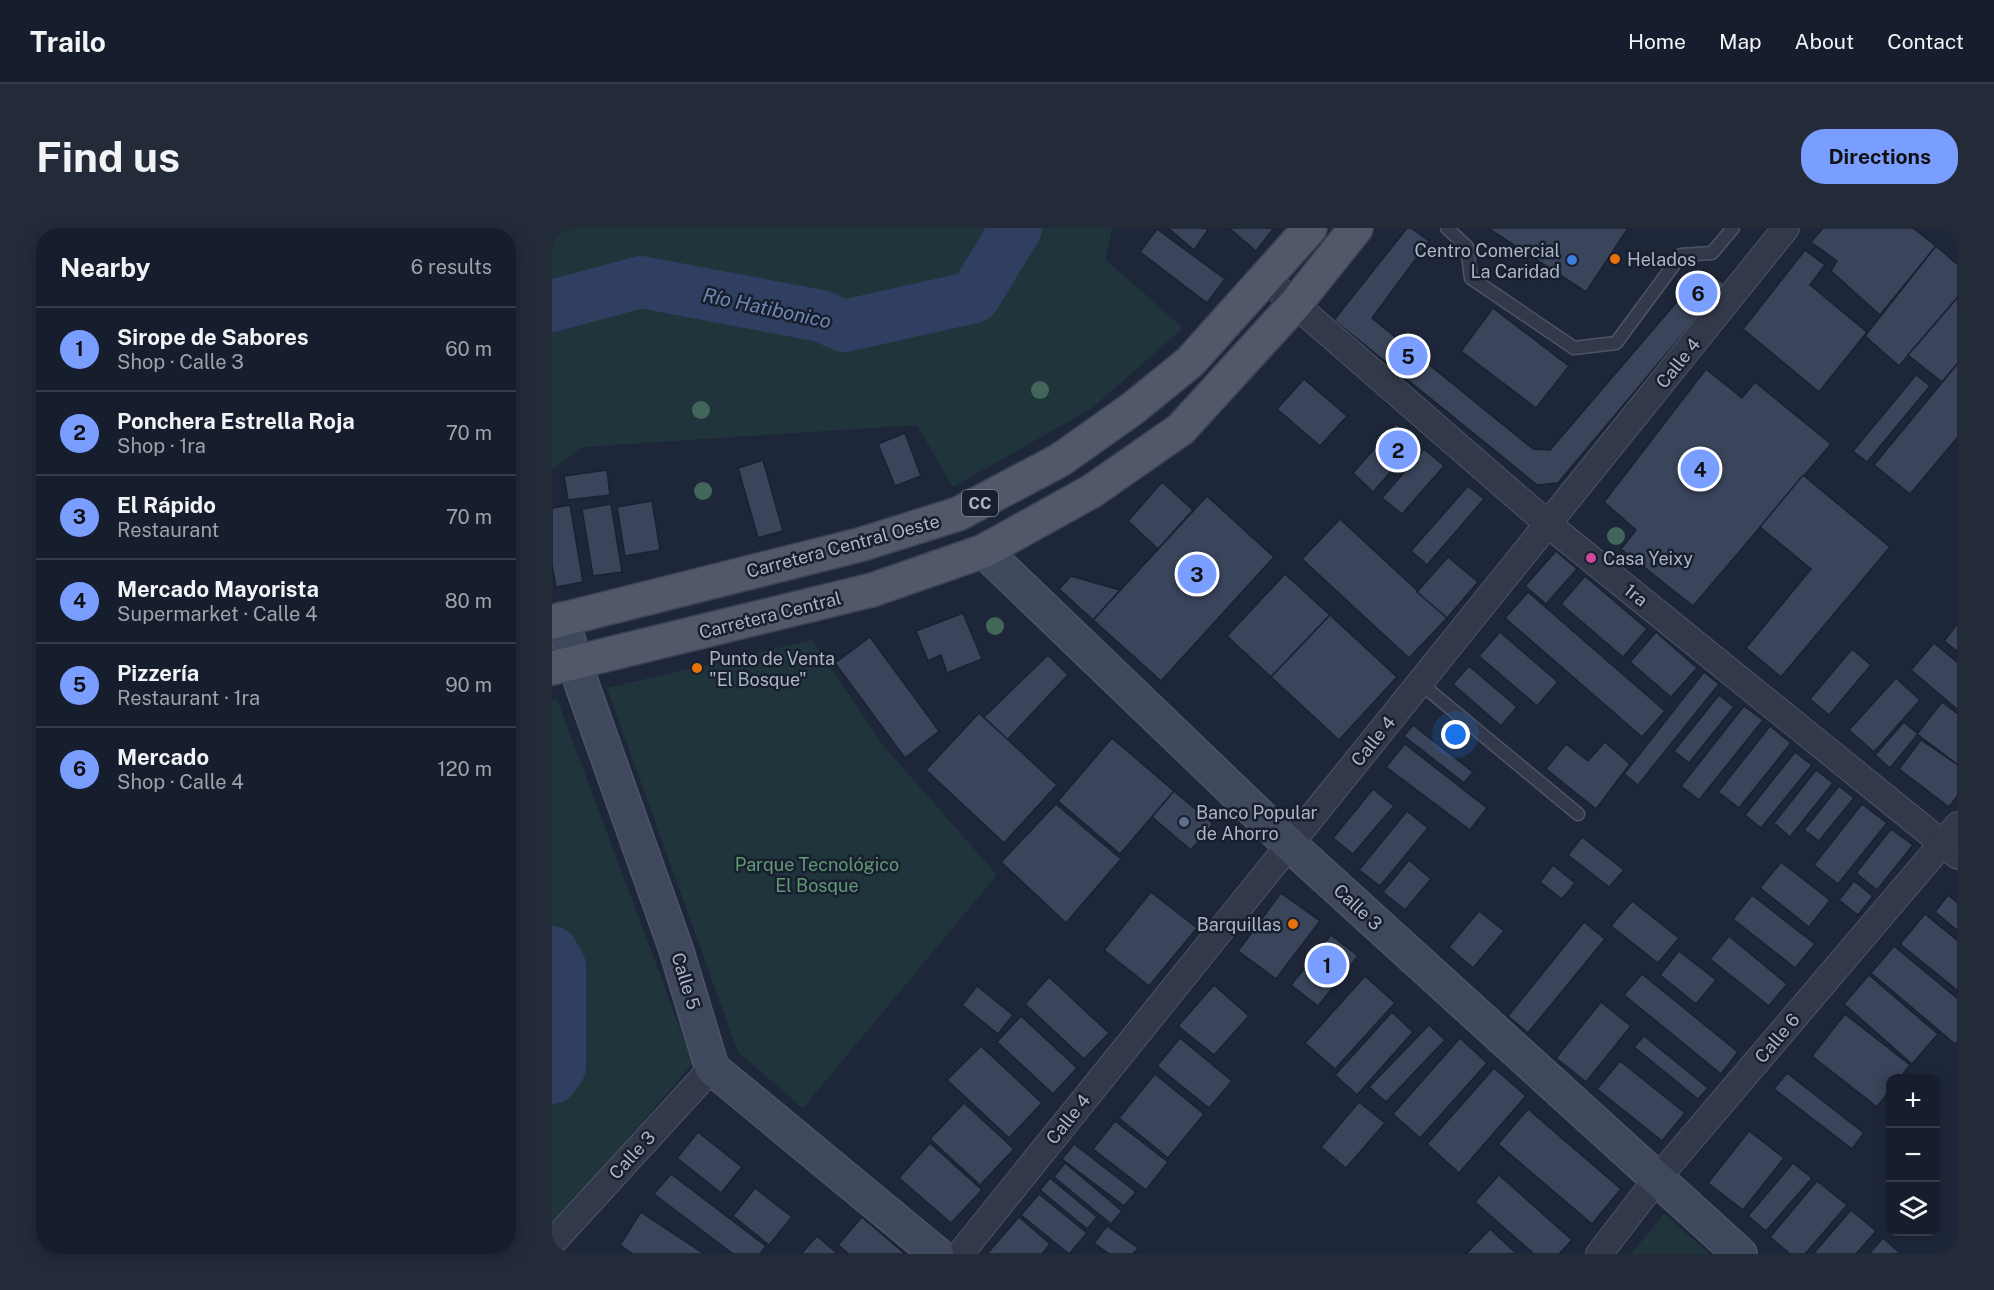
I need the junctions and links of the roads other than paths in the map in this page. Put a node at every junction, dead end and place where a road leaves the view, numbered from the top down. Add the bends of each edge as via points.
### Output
1 (1310, 228) edge
2 (1356, 228) edge
3 (1447, 228) edge
4 (1733, 228) edge
5 (1786, 228) edge
6 (1266, 279) junction
7 (1296, 303) junction
8 (1549, 525) junction
9 (984, 551) junction
10 (557, 621) edge
11 (563, 665) edge
12 (1420, 683) junction
13 (1578, 814) dead end
14 (1953, 841) edge
15 (1289, 844) junction
16 (712, 1068) junction
17 (1656, 1180) junction
18 (552, 1243) edge
19 (936, 1254) edge
20 (960, 1254) edge
21 (1599, 1254) edge
22 (1740, 1254) edge

1 - 6 main road, Carretera Central Oeste / CC
2 - 7 main road, CC
3 - 4 lane via 1467,247 1471,278 1574,348 1616,343 1681,255 1712,254
5 - 8 street, Calle 4
6 - 7 street, 1ra
6 - 10 main road, Carretera Central Oeste / CC via 1190,362 1132,409 1060,460 958,514 860,545
7 - 8 street, 1ra
7 - 9 main road, CC via 1181,429 1092,491
8 - 12 street, Calle 4
8 - 14 street, 1ra
9 - 11 main road, Carretera Central / CC via 872,590
9 - 15 main road, Calle 3
10 - 11 main road, Calle 5
11 - 16 main road, Calle 5 via 676,949
12 - 13 lane
12 - 15 street, Calle 4
14 - 17 street, Calle 6
15 - 17 main road, Calle 3
15 - 20 street, Calle 4
16 - 18 street, Calle 3
16 - 19 main road
17 - 21 street, Calle 6
17 - 22 main road, Calle 3

